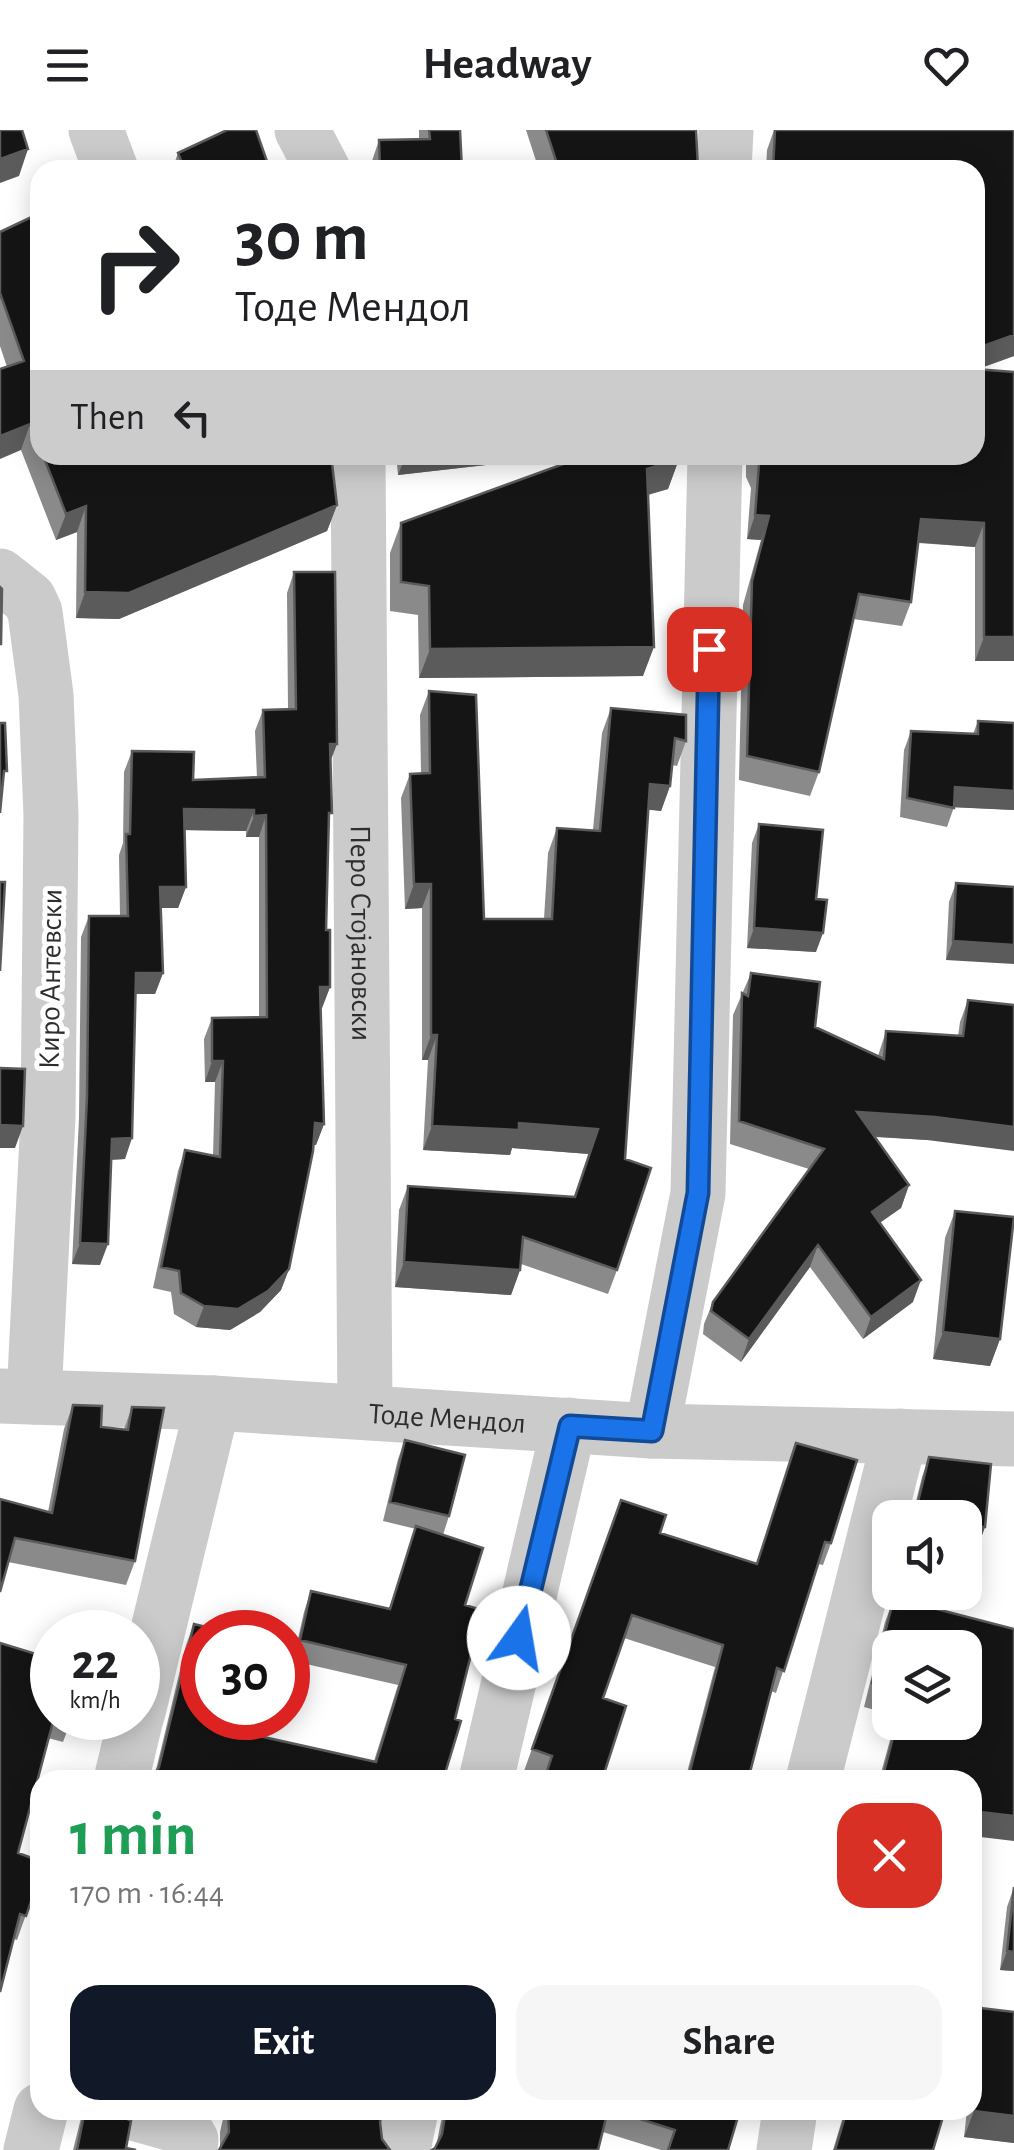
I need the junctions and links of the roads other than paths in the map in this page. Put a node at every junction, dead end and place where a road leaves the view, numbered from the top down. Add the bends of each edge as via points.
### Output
1 (96, 130) edge
2 (302, 130) edge
3 (726, 130) edge
4 (107, 160) edge
5 (317, 160) edge
6 (724, 160) edge
7 (358, 465) edge
8 (715, 465) edge
9 (0, 576) edge
10 (17, 1397) edge
11 (212, 1402) junction
12 (365, 1412) junction
13 (570, 1426) junction
14 (652, 1431) junction
15 (900, 1436) junction
16 (1014, 1439) edge
17 (160, 1618) edge
18 (131, 1740) edge
19 (123, 1770) edge
20 (488, 1770) edge
21 (816, 1770) edge
22 (38, 2120) edge
23 (158, 2120) edge
24 (409, 2120) edge
25 (788, 2120) edge
26 (31, 2150) edge
27 (190, 2150) edge
28 (403, 2150) edge
29 (784, 2150) edge

1 - 4 street
2 - 5 street
3 - 6 street
7 - 12 street, Перо Стојановски
8 - 14 street via 698,1193
9 - 10 street, Киро Антевски via 35,612 51,815 48,1117
10 - 11 street, Тоде Мендол
11 - 12 street, Тоде Мендол
11 - 17 street
12 - 13 street, Тоде Мендол
13 - 14 street, Тоде Мендол
13 - 20 street
14 - 15 street, Тоде Мендол
15 - 16 street, Тоде Мендол
15 - 21 street
18 - 19 street
22 - 26 street
23 - 27 street via 183,2127
24 - 28 street
25 - 29 street

